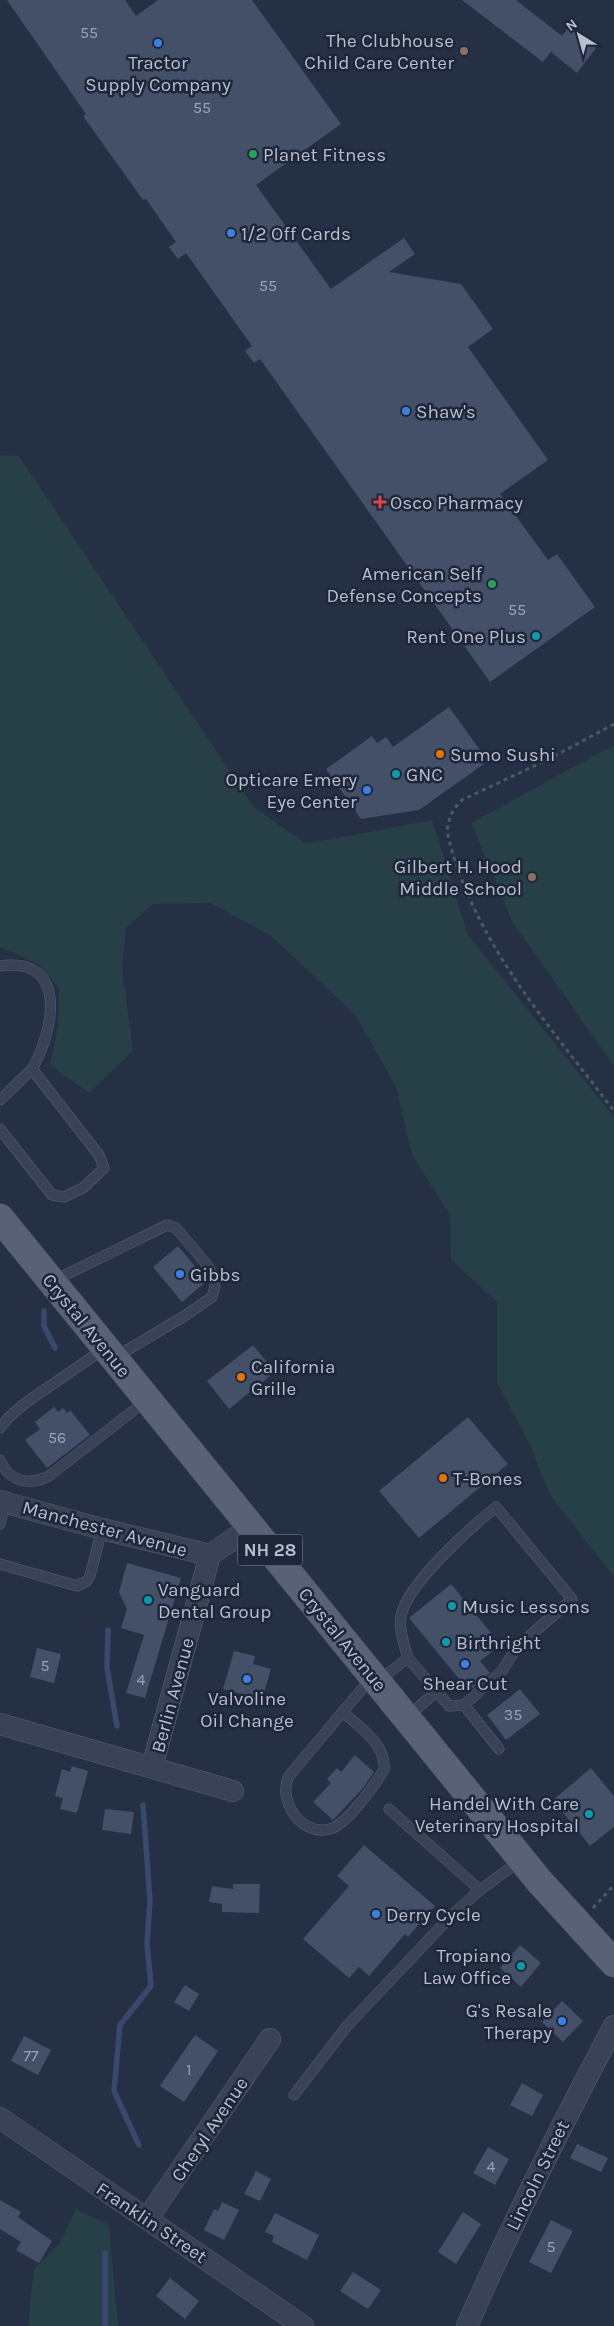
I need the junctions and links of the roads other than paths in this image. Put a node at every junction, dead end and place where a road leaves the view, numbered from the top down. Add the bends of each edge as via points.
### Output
1 (0, 966) edge
2 (32, 1070) junction
3 (0, 1100) edge
4 (0, 1129) edge
5 (0, 1218) edge
6 (52, 1282) junction
7 (110, 1353) junction
8 (148, 1399) junction
9 (0, 1428) edge
10 (0, 1460) edge
11 (2, 1502) edge
12 (0, 1524) edge
13 (251, 1527) junction
14 (102, 1530) junction
15 (210, 1555) junction
16 (0, 1564) edge
17 (408, 1658) junction
18 (375, 1679) junction
19 (436, 1692) junction
20 (464, 1705) junction
21 (343, 1712) junction
22 (406, 1718) junction
23 (0, 1724) edge
24 (499, 1749) dead end
25 (152, 1768) junction
26 (234, 1791) dead end
27 (390, 1808) dead end
28 (522, 1860) junction
29 (480, 1890) junction
30 (614, 1963) edge
31 (614, 2026) edge
32 (270, 2039) dead end
33 (294, 2095) dead end
34 (0, 2118) edge
35 (147, 2218) junction
36 (303, 2326) edge
37 (467, 2326) edge

1 - 2 lane via 27,966 39,972 46,981 50,995 46,1037
2 - 3 lane
2 - 4 lane via 99,1155 104,1168 82,1188 64,1198 52,1195
5 - 6 main road, Crystal Avenue / NH 28
6 - 7 main road, Crystal Avenue / NH 28
6 - 7 lane via 167,1225 176,1228 208,1266 216,1287 212,1297 186,1315
7 - 8 main road, Crystal Avenue / NH 28
7 - 9 lane via 24,1404
8 - 10 lane via 39,1481 18,1480 9,1474
8 - 13 main road, Crystal Avenue / NH 28
11 - 12 lane
11 - 14 street, Manchester Avenue
13 - 15 street
13 - 18 main road, Crystal Avenue / NH 28
14 - 15 street, Manchester Avenue
14 - 16 lane via 90,1576 77,1586
15 - 25 street, Berlin Avenue
17 - 18 lane
17 - 19 lane
17 - 20 lane via 401,1637 405,1603 445,1552 496,1507 572,1598 516,1647 502,1671
18 - 21 lane
18 - 22 main road, Crystal Avenue / NH 28
19 - 20 lane via 449,1706
19 - 22 lane
20 - 24 lane
21 - 21 lane via 285,1784 290,1808 304,1825 313,1829 331,1829 350,1814 384,1769 378,1746
22 - 28 main road, Crystal Avenue / NH 28
23 - 25 street
25 - 26 street
27 - 29 lane
28 - 29 lane
28 - 30 main road, Crystal Avenue / NH 28
29 - 33 lane via 452,1915 348,2026
31 - 37 street, Lincoln Street via 561,2123
32 - 35 street, Cheryl Avenue
34 - 35 street, Franklin Street
35 - 36 street, Franklin Street

